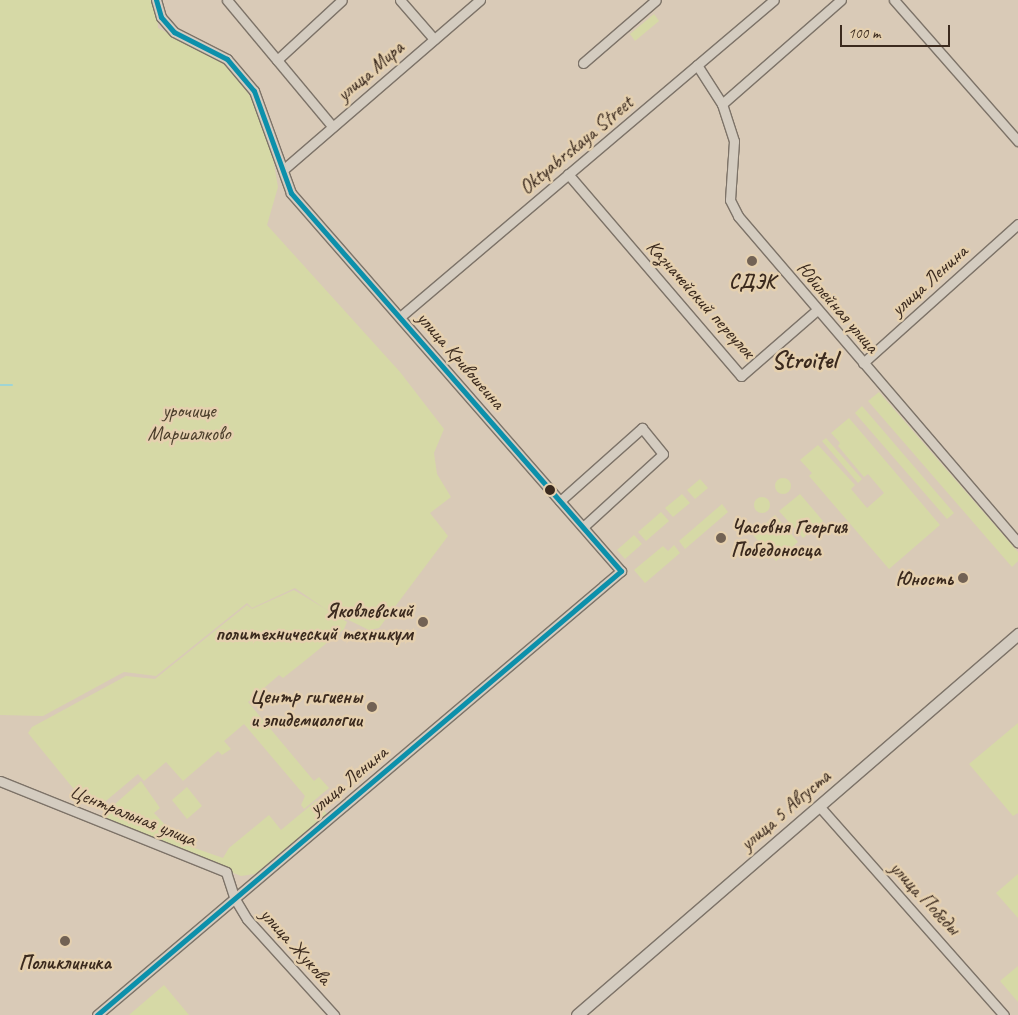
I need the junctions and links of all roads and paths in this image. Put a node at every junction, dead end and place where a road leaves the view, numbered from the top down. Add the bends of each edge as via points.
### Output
1 (156, 0) edge
2 (227, 0) edge
3 (342, 0) edge
4 (400, 0) edge
5 (480, 0) edge
6 (656, 0) edge
7 (774, 0) edge
8 (841, 0) edge
9 (894, 0) edge
10 (434, 39) junction
11 (277, 60) junction
12 (584, 63) dead end
13 (697, 65) junction
14 (722, 104) junction
15 (333, 127) junction
16 (1018, 141) edge
17 (284, 169) junction
18 (568, 174) junction
19 (1018, 224) edge
20 (818, 310) junction
21 (400, 317) junction
22 (863, 363) junction
23 (560, 501) junction
24 (583, 527) junction
25 (1018, 543) edge
26 (621, 571) joint
27 (1018, 634) edge
28 (0, 781) edge
29 (819, 806) junction
30 (235, 899) junction
31 (97, 1015) edge
32 (334, 1015) edge
33 (577, 1015) edge
34 (1004, 1015) edge

1 - 17 street, улица Кривошеина via 161,17 170,29 227,59 254,91
2 - 11 street
3 - 11 street
4 - 10 street
5 - 10 street, улица Мира
6 - 12 street
7 - 13 street, Oktyabrskaya Street
8 - 14 street
9 - 16 street
10 - 15 street, улица Мира
11 - 15 street
13 - 14 street, Юбилейная улица
13 - 18 street, Oktyabrskaya Street
14 - 20 street, Юбилейная улица via 734,141 730,200 745,225
15 - 17 street, улица Мира
17 - 21 street, улица Кривошеина via 284,180 290,193
18 - 20 street, Казначейский переулок via 742,376
18 - 21 street, Oktyabrskaya Street
19 - 22 street, улица Ленина
20 - 22 street, Юбилейная улица
21 - 23 street, улица Кривошеина
22 - 25 street, Юбилейная улица
23 - 24 street, улица Кривошеина
23 - 24 street via 642,428 663,454
24 - 26 street, улица Кривошеина
26 - 30 street, улица Ленина
27 - 29 street, улица 5 Августа
28 - 30 street, Центральная улица via 226,872
29 - 33 street, улица 5 Августа
29 - 34 street, улица Победы
30 - 31 street, улица Ленина
30 - 32 street, улица Жукова via 247,919

